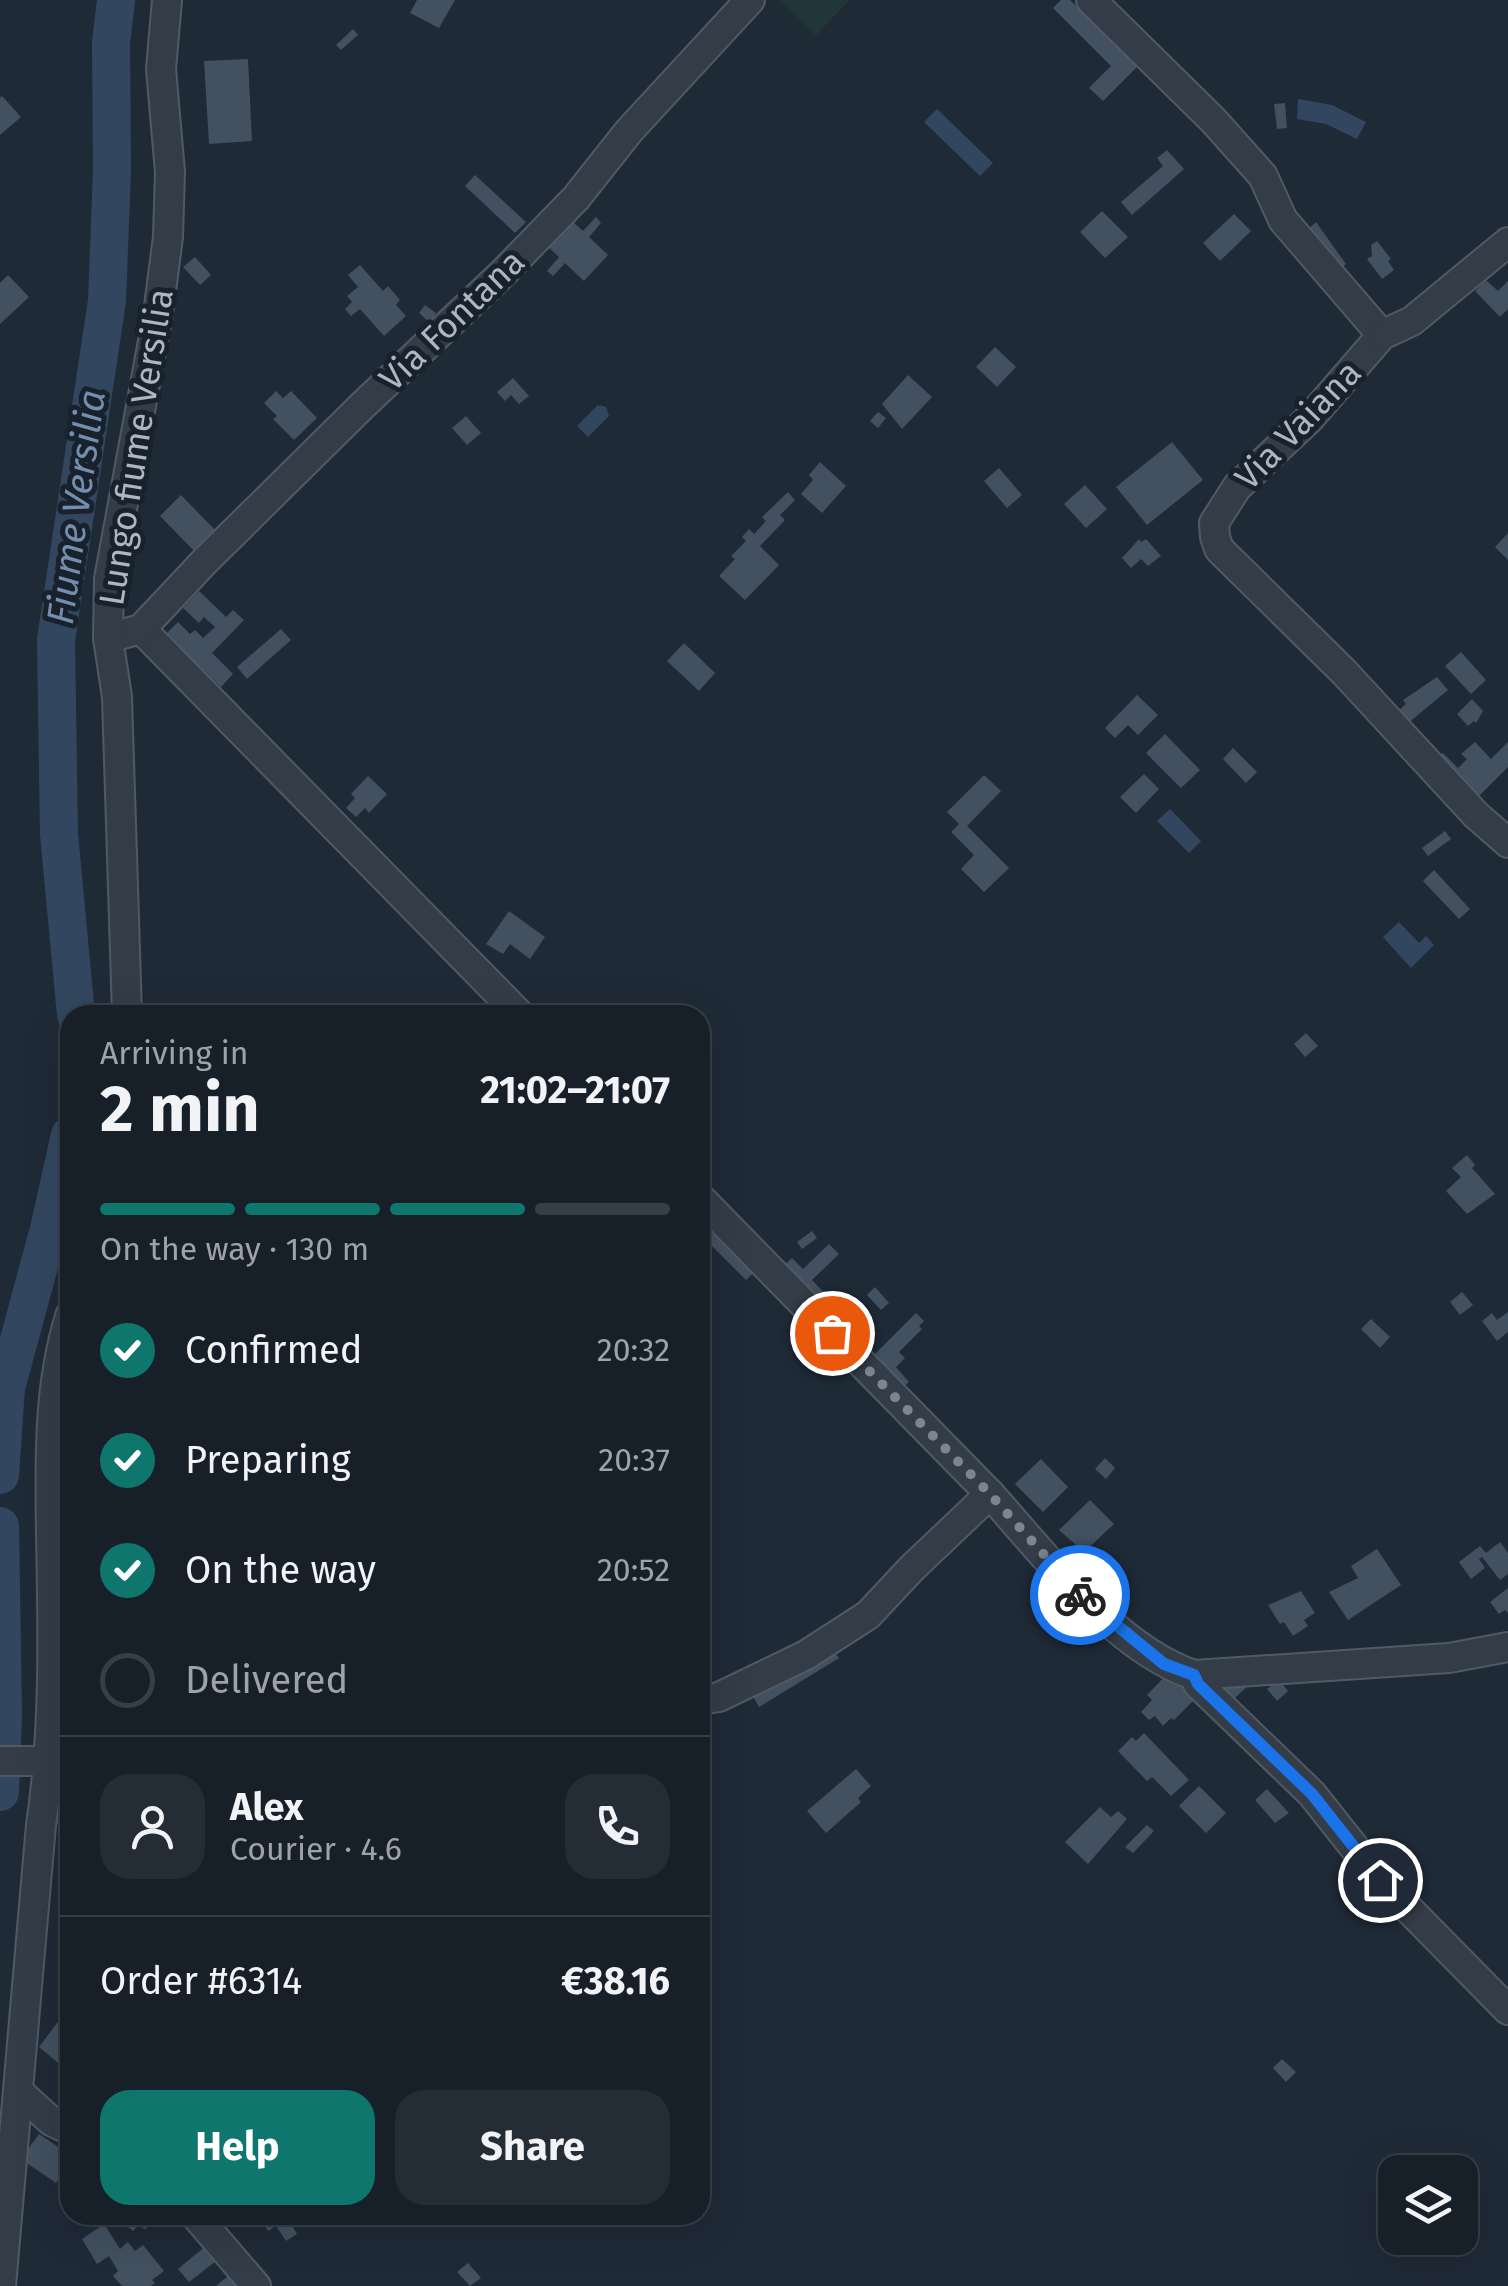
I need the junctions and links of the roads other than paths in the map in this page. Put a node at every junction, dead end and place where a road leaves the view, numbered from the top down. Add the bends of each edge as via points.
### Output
1 (167, 0) edge
2 (750, 0) edge
3 (1091, 0) edge
4 (1508, 242) edge
5 (1382, 335) junction
6 (142, 629) junction
7 (108, 638) junction
8 (1508, 843) edge
9 (127, 1005) edge
10 (510, 1005) edge
11 (710, 1208) edge
12 (60, 1353) edge
13 (990, 1494) junction
14 (1508, 1647) edge
15 (1194, 1675) junction
16 (710, 1698) edge
17 (0, 1760) edge
18 (53, 1762) edge
19 (1508, 2010) edge
20 (18, 2091) junction
21 (60, 2125) edge
22 (204, 2225) edge
23 (2, 2286) edge
24 (256, 2286) edge

1 - 7 street, Lungo fiume Versilia via 161,69 168,237 109,579
2 - 6 street, Via Fontana via 540,236
3 - 5 street, Via Vaiana via 1263,176 1284,220
4 - 5 street via 1412,322
5 - 8 street, Via Vaiana via 1310,418 1236,488 1218,512 1214,538
6 - 7 street
6 - 10 street
7 - 9 street, Lungo fiume Versilia via 117,697
11 - 13 street
12 - 18 street via 48,1464
13 - 15 street via 1091,1606 1164,1664
13 - 16 street via 868,1615 806,1656
14 - 15 street via 1433,1659
15 - 19 street
17 - 18 street
18 - 20 street via 41,1825
20 - 21 street
20 - 23 street
22 - 24 street

